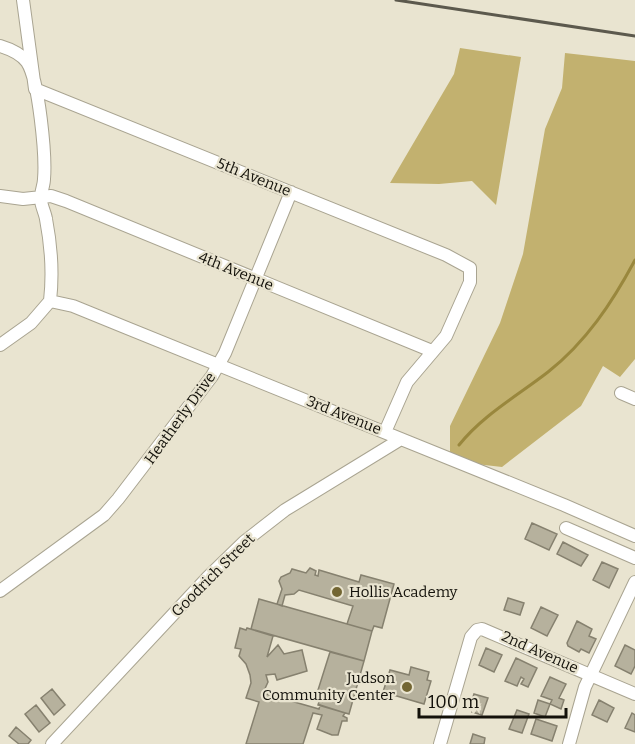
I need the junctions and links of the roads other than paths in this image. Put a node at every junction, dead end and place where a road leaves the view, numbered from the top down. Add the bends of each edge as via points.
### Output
1 (23, 0) edge
2 (0, 46) edge
3 (35, 89) junction
4 (291, 192) junction
5 (0, 196) edge
6 (40, 198) junction
7 (256, 279) junction
8 (50, 301) junction
9 (0, 345) edge
10 (432, 351) junction
11 (218, 365) junction
12 (621, 393) dead end
13 (635, 399) edge
14 (385, 432) junction
15 (401, 440) junction
16 (566, 528) dead end
17 (635, 536) edge
18 (635, 558) edge
19 (635, 582) edge
20 (0, 591) edge
21 (592, 675) junction
22 (635, 694) edge
23 (52, 744) edge
24 (440, 744) edge
25 (569, 744) edge

1 - 3 street
2 - 3 street via 20,54 26,61
3 - 4 street, 5th Avenue
3 - 6 street via 45,165
4 - 7 street, Heatherly Drive
4 - 10 street, 5th Avenue via 470,268 470,282 446,336
5 - 6 street, 4th Avenue
6 - 7 street, 4th Avenue via 51,196 66,201
6 - 8 street via 48,236
7 - 10 street, 4th Avenue
7 - 11 street, Heatherly Drive
8 - 9 street via 31,323
8 - 11 street, 3rd Avenue via 73,306
10 - 14 street via 407,382
11 - 14 street, 3rd Avenue
11 - 20 street, Heatherly Drive via 104,515
12 - 13 street
14 - 15 street, 3rd Avenue
15 - 17 street, 3rd Avenue
15 - 23 street, Goodrich Street via 285,510 244,542
16 - 18 street
19 - 21 street
21 - 22 street, 2nd Avenue
21 - 24 street, 2nd Avenue via 490,630 477,630 469,643
21 - 25 street

